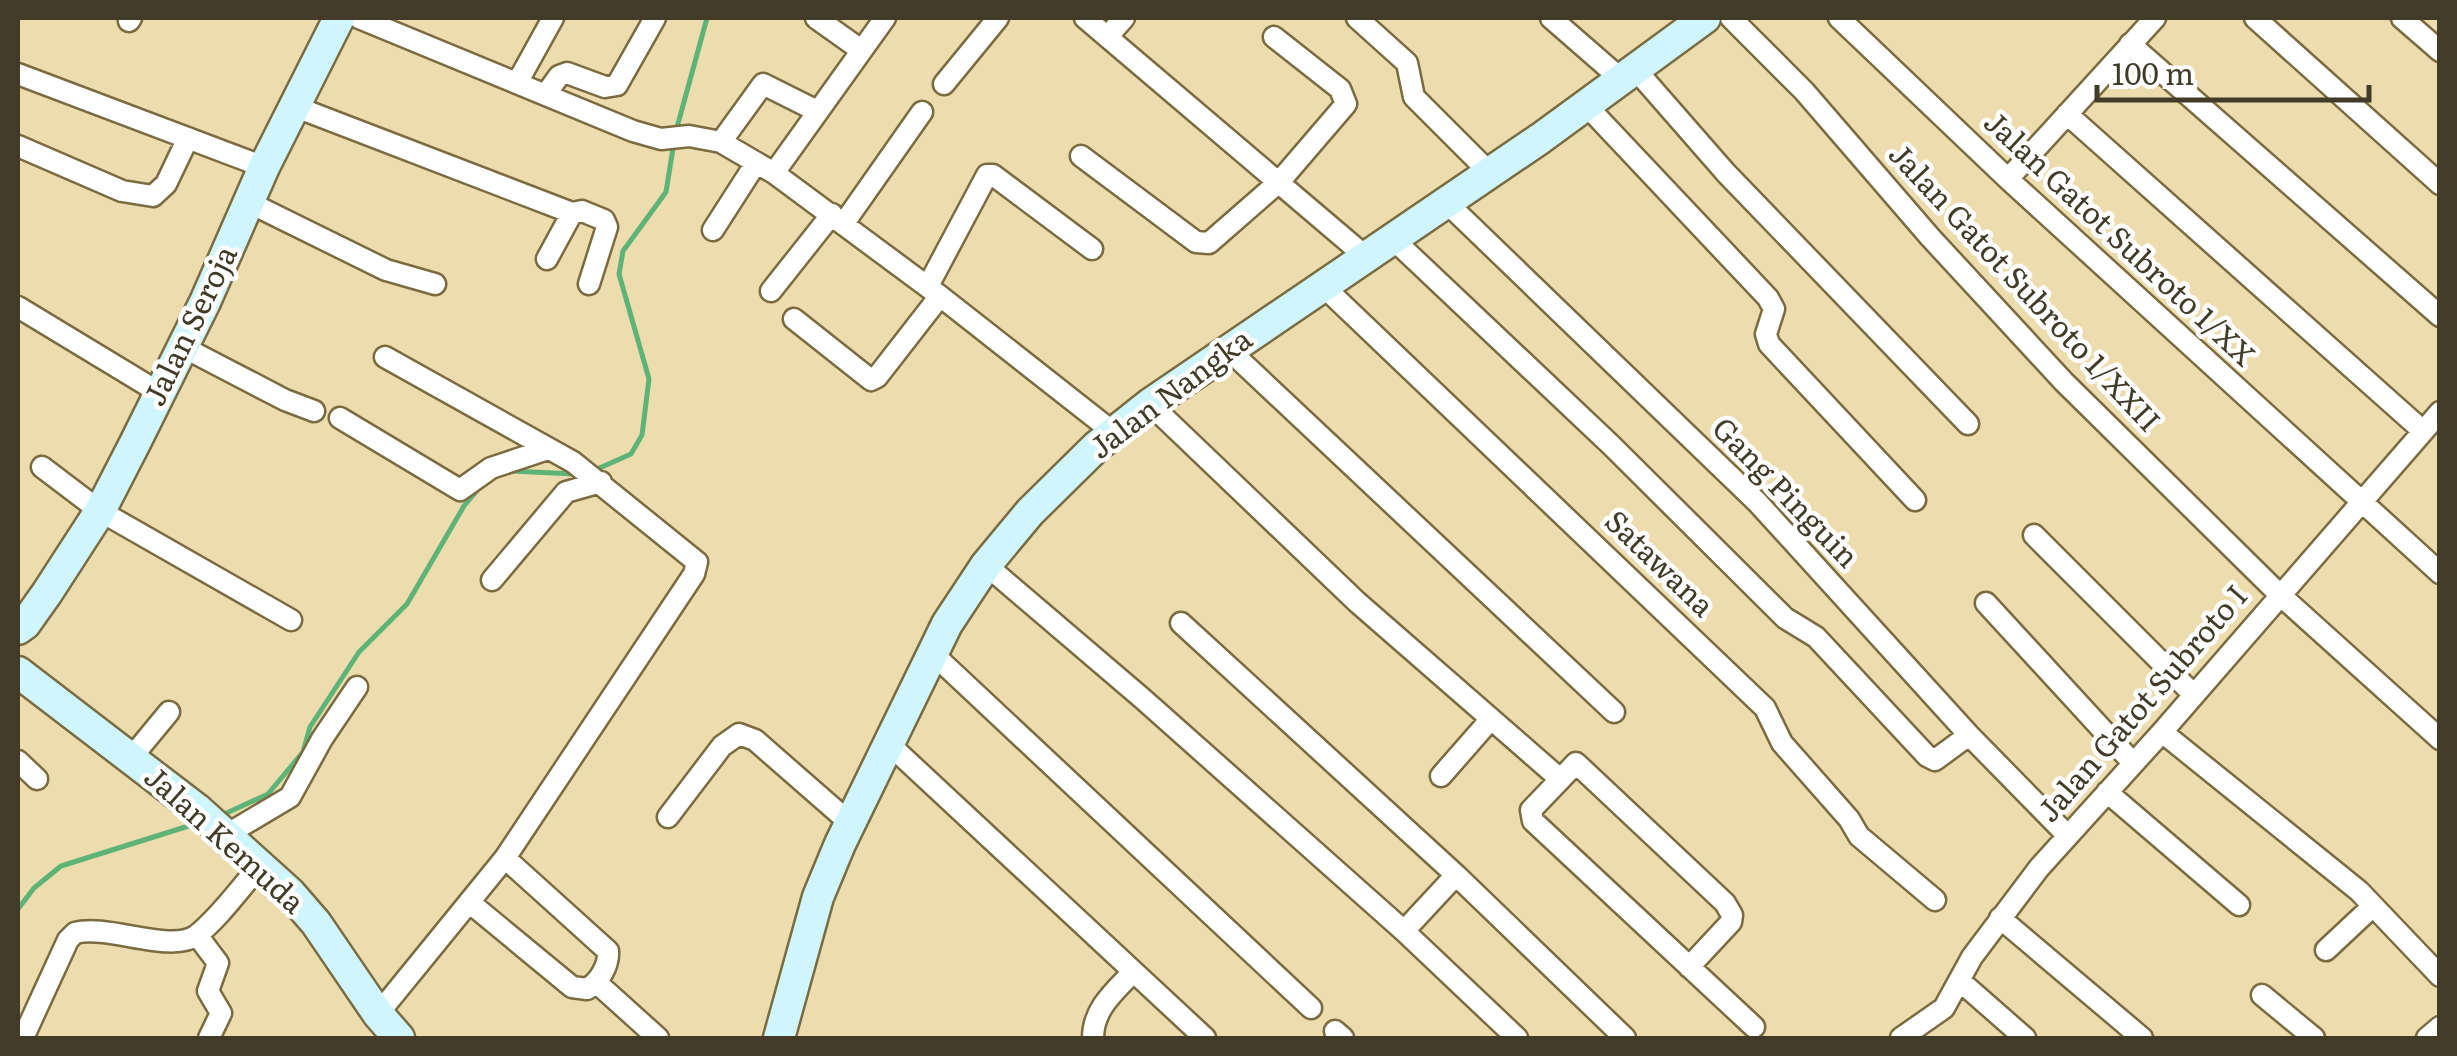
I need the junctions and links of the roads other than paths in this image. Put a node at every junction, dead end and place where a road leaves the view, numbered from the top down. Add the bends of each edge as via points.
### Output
1 (339, 18) edge
2 (359, 18) edge
3 (553, 18) edge
4 (654, 18) edge
5 (816, 18) edge
6 (884, 18) edge
7 (998, 18) edge
8 (1084, 18) edge
9 (1124, 18) edge
10 (1358, 18) edge
11 (1551, 18) edge
12 (1706, 18) edge
13 (1731, 18) edge
14 (1839, 18) edge
15 (2155, 18) edge
16 (2255, 18) edge
17 (2402, 18) edge
18 (1108, 36) junction
19 (1274, 37) dead end
20 (2130, 44) junction
21 (861, 50) junction
22 (2440, 51) edge
23 (18, 74) edge
24 (1628, 75) junction
25 (517, 83) junction
26 (944, 84) dead end
27 (546, 94) junction
28 (1585, 104) junction
29 (296, 108) junction
30 (817, 111) junction
31 (922, 112) dead end
32 (2068, 114) junction
33 (188, 138) junction
34 (721, 142) junction
35 (18, 146) edge
36 (1081, 156) dead end
37 (264, 168) junction
38 (765, 168) junction
39 (1490, 172) junction
40 (2008, 180) junction
41 (1280, 181) junction
42 (2440, 184) edge
43 (250, 203) junction
44 (1448, 203) junction
45 (572, 213) junction
46 (838, 218) junction
47 (713, 230) dead end
48 (1393, 239) junction
49 (1092, 249) dead end
50 (1365, 256) junction
51 (547, 259) dead end
52 (435, 284) dead end
53 (589, 284) dead end
54 (1322, 285) junction
55 (934, 291) junction
56 (771, 292) dead end
57 (18, 308) edge
58 (2440, 316) edge
59 (794, 318) dead end
60 (183, 347) junction
61 (1230, 351) junction
62 (385, 357) dead end
63 (160, 393) junction
64 (1150, 404) junction
65 (314, 411) dead end
66 (2440, 412) edge
67 (340, 418) dead end
68 (1968, 424) dead end
69 (2423, 431) junction
70 (1113, 432) junction
71 (548, 449) junction
72 (42, 467) dead end
73 (596, 478) junction
74 (1914, 500) dead end
75 (2360, 502) junction
76 (100, 510) junction
77 (2034, 535) dead end
78 (986, 565) junction
79 (2440, 573) edge
80 (492, 580) dead end
81 (2279, 594) junction
82 (1986, 603) dead end
83 (291, 620) dead end
84 (1181, 623) dead end
85 (21, 626) edge
86 (932, 652) junction
87 (22, 675) edge
88 (357, 686) dead end
89 (2194, 694) junction
90 (169, 712) dead end
91 (1614, 712) dead end
92 (1490, 720) junction
93 (2162, 732) junction
94 (1969, 735) junction
95 (2440, 740) edge
96 (890, 744) junction
97 (131, 758) junction
98 (18, 762) edge
99 (2133, 762) junction
100 (1441, 776) dead end
101 (1560, 778) junction
102 (37, 779) dead end
103 (2108, 792) junction
104 (668, 816) dead end
105 (850, 823) junction
106 (223, 833) junction
107 (2068, 836) junction
108 (505, 858) junction
109 (260, 866) junction
110 (1456, 876) junction
111 (1935, 900) dead end
112 (469, 902) junction
113 (2239, 905) dead end
114 (2373, 906) junction
115 (2000, 918) junction
116 (1404, 932) junction
117 (197, 935) junction
118 (2326, 950) dead end
119 (1689, 967) junction
120 (1133, 972) junction
121 (2440, 976) edge
122 (1960, 981) junction
123 (598, 982) junction
124 (2262, 995) dead end
125 (1311, 1008) dead end
126 (378, 1014) junction
127 (1754, 1027) dead end
128 (2440, 1027) edge
129 (23, 1038) edge
130 (210, 1038) edge
131 (399, 1038) edge
132 (658, 1038) edge
133 (779, 1038) edge
134 (1092, 1038) edge
135 (1205, 1038) edge
136 (1517, 1038) edge
137 (1626, 1038) edge
138 (1901, 1038) edge
139 (2024, 1038) edge
140 (2142, 1038) edge
141 (2314, 1038) edge
142 (2427, 1038) edge

1 - 29 main road, Jalan Seroja
2 - 25 street
3 - 25 street
4 - 27 street via 617,84 605,87 568,73
5 - 21 street
6 - 21 street
7 - 26 street
8 - 18 street
9 - 18 street
10 - 39 street via 1406,63 1420,104
11 - 24 street
12 - 24 main road, Jalan Nangka
13 - 81 street, Jalan Gatot Subroto 1/XXII via 2064,382
14 - 40 street, Jalan Gatot Subroto 1/XX
15 - 20 street
16 - 42 street
17 - 22 street
18 - 41 street
19 - 41 street via 1340,89 1346,104
20 - 32 street
20 - 58 street
21 - 30 street
23 - 33 street
24 - 28 main road, Jalan Nangka
24 - 68 street
25 - 27 street
27 - 34 street via 662,139
28 - 39 main road, Jalan Nangka
28 - 74 street via 1768,298 1774,309 1769,344
29 - 37 main road, Jalan Seroja
29 - 45 street
30 - 34 street via 762,84
30 - 38 street
31 - 46 street
32 - 40 street
32 - 69 street
33 - 35 street via 153,196 122,191
33 - 37 street
34 - 38 street
36 - 41 street via 1200,244
37 - 43 main road, Jalan Seroja
38 - 46 street
38 - 47 street
39 - 44 main road, Jalan Nangka
40 - 75 street, Jalan Gatot Subroto 1/XX
41 - 50 street
43 - 52 street via 386,270
43 - 60 main road, Jalan Seroja
44 - 48 main road, Jalan Nangka
44 - 94 street, Gang Pinguin via 1758,503
45 - 51 street
45 - 53 street via 607,224
46 - 55 street
46 - 56 street
48 - 50 main road, Jalan Nangka
48 - 94 street via 1784,618 1816,637 1927,756 1941,757
49 - 55 street via 987,175
50 - 54 main road, Jalan Nangka
54 - 61 main road, Jalan Nangka
54 - 111 street, Satawana via 1766,708 1782,743 1858,836
55 - 59 street via 871,380
55 - 70 street
57 - 63 street
60 - 63 main road, Jalan Seroja
60 - 65 street
61 - 64 main road, Jalan Nangka
61 - 91 street
62 - 71 street
63 - 76 main road, Jalan Seroja
64 - 70 main road, Jalan Nangka
64 - 92 street
66 - 69 street, Jalan Gatot Subroto I
67 - 71 street via 460,490 491,468
69 - 75 street, Jalan Gatot Subroto I
70 - 78 main road, Jalan Nangka
71 - 73 street
72 - 76 street
73 - 80 street via 566,492
73 - 108 street via 694,558 696,568
75 - 79 street, Jalan Gatot Subroto 1/XX
75 - 81 street, Jalan Gatot Subroto I
76 - 83 street
76 - 85 main road, Jalan Seroja
77 - 89 street
78 - 86 main road, Jalan Nangka
78 - 116 street
81 - 89 street, Jalan Gatot Subroto I
81 - 95 street, Jalan Gatot Subroto 1/XXII
82 - 99 street
84 - 110 street
85 - 87 main road, Jalan Seroja
86 - 96 main road, Jalan Nangka
86 - 125 street
87 - 97 main road, Jalan Kemuda
88 - 106 street via 290,797
89 - 93 street, Jalan Gatot Subroto I
90 - 97 street
92 - 100 street
92 - 101 street
93 - 99 street, Jalan Gatot Subroto I
93 - 114 street
94 - 107 street, Gang Pinguin
96 - 105 main road, Jalan Nangka
96 - 120 street
97 - 106 main road, Jalan Kemuda
98 - 102 street
99 - 103 street, Jalan Gatot Subroto I
101 - 119 street via 1532,810 1533,821
101 - 119 street via 1576,762 1725,903 1730,922
103 - 107 street, Jalan Gatot Subroto I
103 - 113 street
104 - 105 street via 739,734 755,740
105 - 133 main road, Jalan Nangka via 814,910
106 - 109 main road, Jalan Kemuda
107 - 115 street, Jalan Gatot Subroto I
108 - 112 street
108 - 123 street via 608,951
109 - 117 street
109 - 126 main road, Jalan Kemuda via 306,910
110 - 116 street
110 - 137 street
112 - 123 street via 572,987
112 - 126 street
114 - 118 street
114 - 121 street
115 - 122 street, Jalan Gatot Subroto I
115 - 140 street
116 - 136 street
117 - 129 street via 170,941 74,933
117 - 130 street via 218,963 208,992 221,1013
119 - 127 street
120 - 134 street via 1103,1003
120 - 135 street
122 - 138 street, Jalan Gatot Subroto I via 1944,1008
122 - 139 street
123 - 132 street
124 - 141 street
126 - 131 main road, Jalan Kemuda
128 - 142 street

